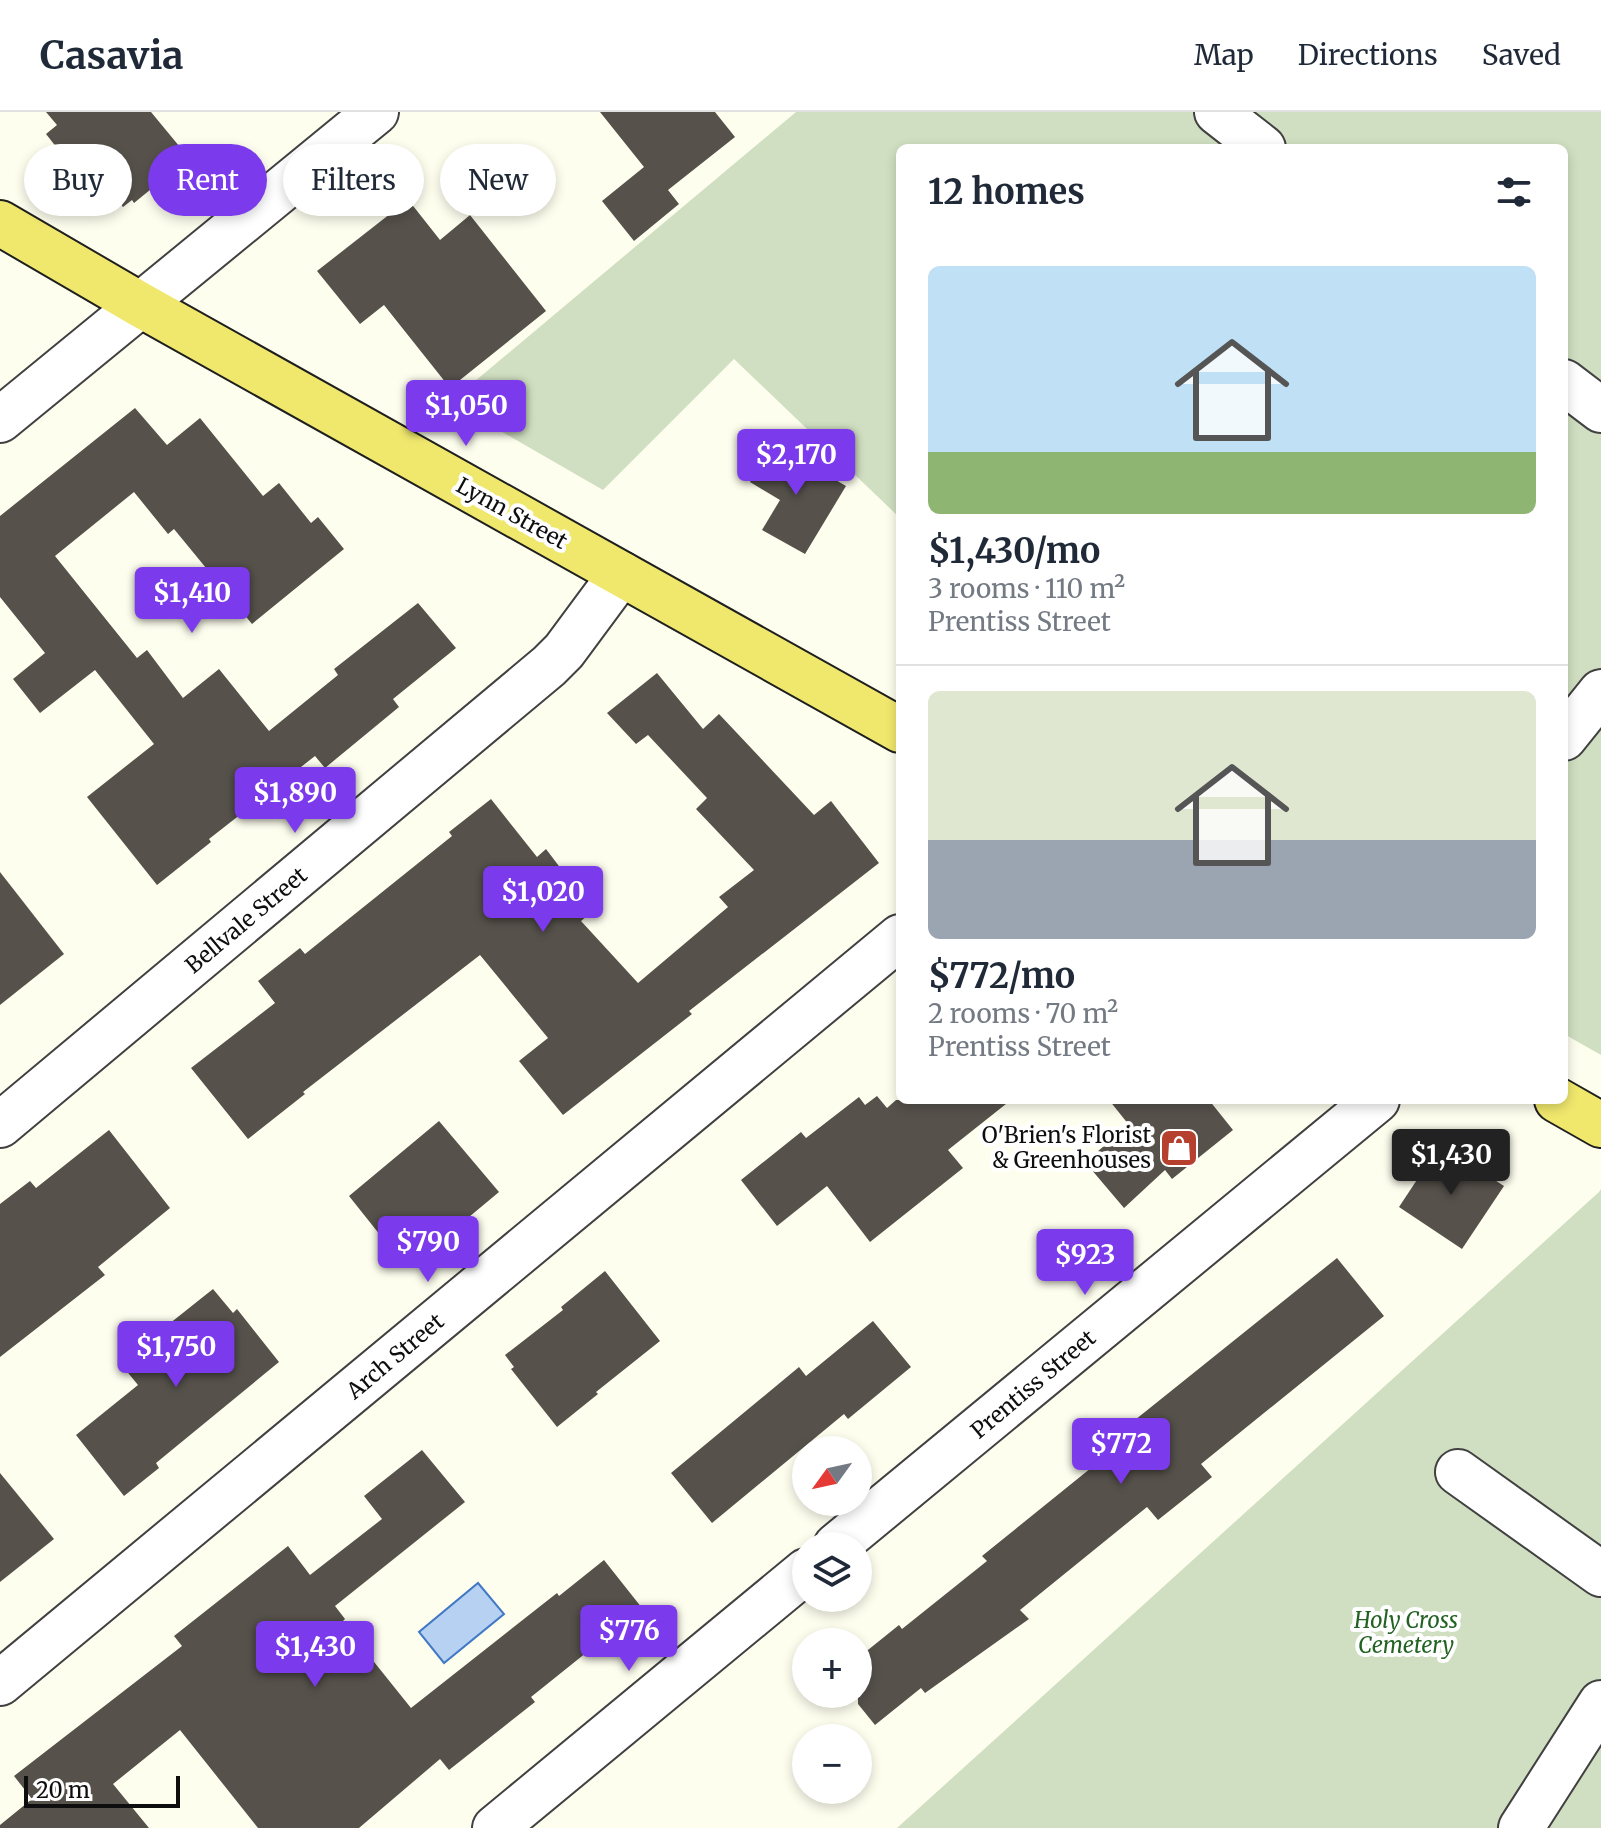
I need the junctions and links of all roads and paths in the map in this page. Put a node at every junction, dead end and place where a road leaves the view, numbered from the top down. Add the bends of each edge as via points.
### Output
1 (376, 112) edge
2 (1217, 112) edge
3 (1258, 144) edge
4 (0, 223) edge
5 (139, 304) junction
6 (1568, 385) edge
7 (1601, 410) edge
8 (0, 420) edge
9 (621, 574) junction
10 (1601, 692) edge
11 (896, 728) edge
12 (1568, 733) edge
13 (896, 940) edge
14 (1372, 1104) edge
15 (1564, 1104) edge
16 (0, 1125) edge
17 (1601, 1125) edge
18 (1458, 1472) dead end
19 (853, 1532) edge
20 (1601, 1574) edge
21 (792, 1583) edge
22 (0, 1683) edge
23 (1601, 1703) edge
24 (495, 1828) edge
25 (1521, 1828) edge

1 - 5 street
2 - 3 street
4 - 5 main road, Lynn Street
5 - 8 street
5 - 9 main road, Lynn Street
6 - 7 street
9 - 11 main road, Lynn Street
9 - 16 street, Bellvale Street via 549,666
10 - 12 street
13 - 22 street, Arch Street
14 - 19 street, Prentiss Street
15 - 17 main road
18 - 20 street
21 - 24 street
23 - 25 street

